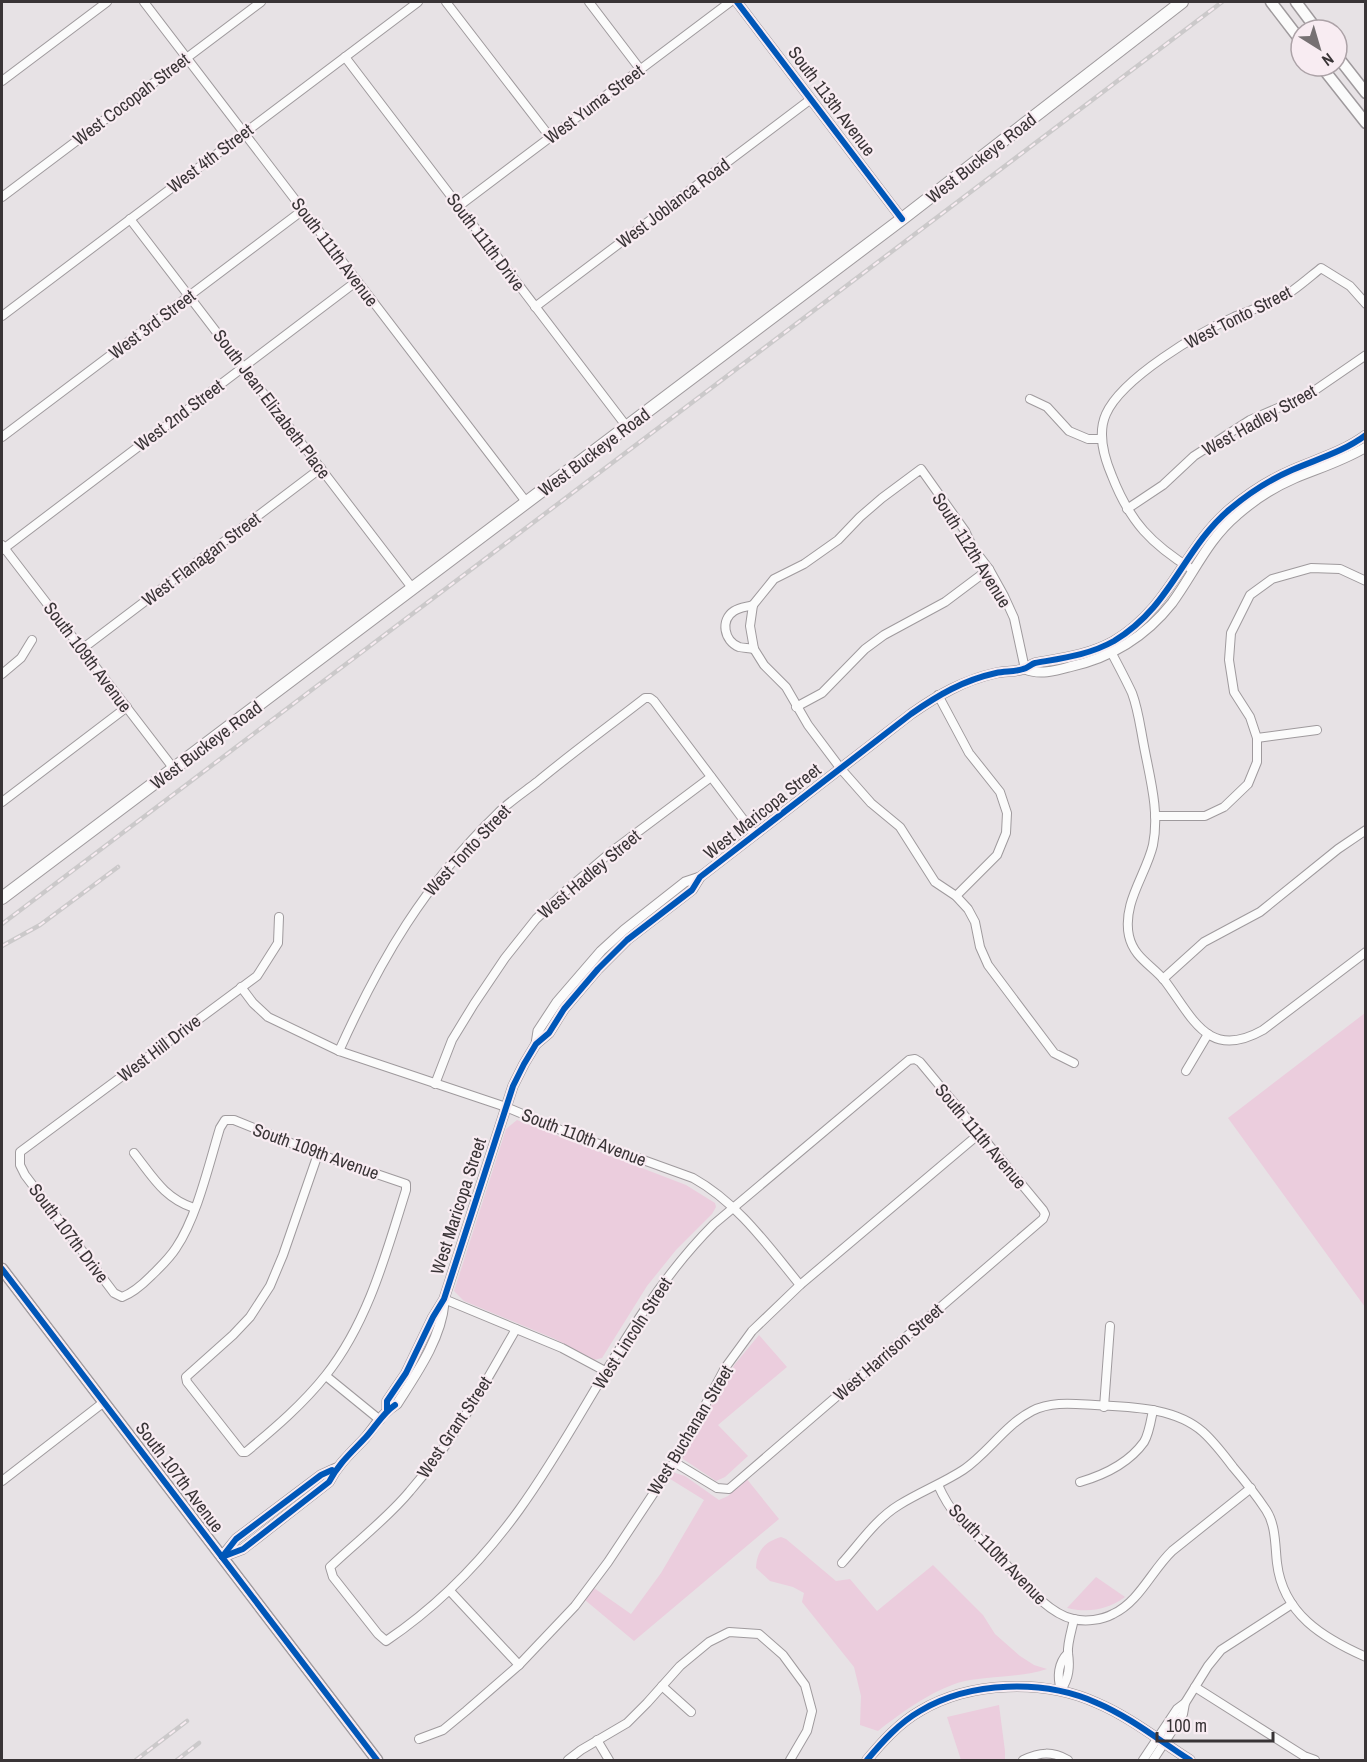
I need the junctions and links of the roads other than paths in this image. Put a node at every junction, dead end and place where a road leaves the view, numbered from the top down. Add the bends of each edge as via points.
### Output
1 (107, 2) edge
2 (144, 2) edge
3 (261, 2) edge
4 (418, 2) edge
5 (446, 2) edge
6 (589, 2) edge
7 (730, 2) edge
8 (737, 2) edge
9 (1182, 2) edge
10 (1271, 2) edge
11 (1296, 2) edge
12 (1308, 18) edge
13 (1289, 25) edge
14 (345, 57) junction
15 (186, 58) junction
16 (640, 69) junction
17 (1349, 71) edge
18 (1349, 73) edge
19 (1352, 75) junction
20 (1330, 78) edge
21 (2, 81) edge
22 (1365, 93) edge
23 (811, 99) junction
24 (1365, 123) edge
25 (244, 133) junction
26 (550, 138) junction
27 (2, 197) edge
28 (459, 206) junction
29 (303, 210) junction
30 (130, 219) junction
31 (902, 219) junction
32 (357, 281) junction
33 (189, 296) junction
34 (1365, 304) edge
35 (535, 307) junction
36 (2, 316) edge
37 (1365, 355) edge
38 (244, 367) junction
39 (1030, 399) dead end
40 (627, 427) junction
41 (1365, 435) edge
42 (2, 437) edge
43 (1101, 439) junction
44 (1365, 447) edge
45 (321, 468) junction
46 (527, 503) junction
47 (1126, 509) junction
48 (2, 547) edge
49 (1189, 568) junction
50 (989, 569) junction
51 (1365, 581) edge
52 (413, 589) junction
53 (753, 605) junction
54 (32, 640) dead end
55 (1109, 648) junction
56 (82, 649) junction
57 (754, 649) junction
58 (1025, 669) junction
59 (2, 674) edge
60 (938, 695) junction
61 (127, 707) junction
62 (796, 707) junction
63 (1317, 730) dead end
64 (1257, 738) junction
65 (841, 769) junction
66 (174, 770) junction
67 (711, 777) junction
68 (2, 802) edge
69 (1155, 816) junction
70 (1365, 830) edge
71 (755, 835) junction
72 (956, 896) junction
73 (2, 898) edge
74 (279, 917) dead end
75 (1365, 952) edge
76 (1163, 979) junction
77 (242, 987) junction
78 (1208, 1034) junction
79 (339, 1051) junction
80 (915, 1059) joint
81 (1074, 1063) dead end
82 (1186, 1071) dead end
83 (435, 1084) junction
84 (506, 1107) junction
85 (980, 1134) junction
86 (134, 1153) dead end
87 (318, 1154) junction
88 (20, 1165) joint
89 (735, 1207) junction
90 (194, 1208) junction
91 (1046, 1214) joint
92 (2, 1269) edge
93 (800, 1285) junction
94 (444, 1299) junction
95 (1110, 1326) dead end
96 (516, 1329) junction
97 (605, 1371) junction
98 (326, 1376) junction
99 (104, 1402) junction
100 (1104, 1406) junction
101 (1153, 1410) junction
102 (380, 1420) junction
103 (674, 1462) junction
104 (2, 1480) edge
105 (1080, 1482) dead end
106 (938, 1485) junction
107 (1251, 1488) junction
108 (222, 1557) junction
109 (842, 1563) dead end
110 (450, 1591) junction
111 (1292, 1604) junction
112 (1070, 1618) junction
113 (386, 1641) joint
114 (1365, 1657) edge
115 (519, 1665) junction
116 (662, 1686) junction
117 (1195, 1687) junction
118 (1060, 1690) junction
119 (691, 1712) dead end
120 (419, 1739) dead end
121 (597, 1740) junction
122 (1160, 1741) junction
123 (377, 1761) edge
124 (568, 1761) edge
125 (609, 1761) edge
126 (790, 1761) edge
127 (867, 1761) edge
128 (1023, 1761) edge
129 (1068, 1761) edge
130 (1143, 1761) edge
131 (1153, 1761) edge
132 (1190, 1761) edge
133 (1316, 1761) edge

1 - 21 street
2 - 15 street, South 111th Avenue
3 - 15 street, West Cocopah Street
4 - 14 street, West 4th Street
5 - 26 street
6 - 16 street
7 - 16 street, West Yuma Street
8 - 23 street, South 113th Avenue
9 - 31 main road, West Buckeye Road
10 - 13 main road
11 - 12 main road
14 - 25 street, West 4th Street
14 - 28 street, South 111th Drive
15 - 25 street, South 111th Avenue
15 - 27 street, West Cocopah Street
16 - 26 street, West Yuma Street
17 - 19 main road
18 - 19 main road
19 - 22 main road
20 - 24 main road
23 - 31 street, South 113th Avenue
23 - 35 street, West Joblanca Road
25 - 29 street, South 111th Avenue
25 - 30 street, West 4th Street
26 - 28 street, West Yuma Street
28 - 35 street, South 111th Drive
29 - 32 street, South 111th Avenue
29 - 33 street, West 3rd Street
30 - 33 street, South Jean Elizabeth Place
30 - 36 street, West 4th Street
31 - 40 main road, West Buckeye Road
32 - 38 street, West 2nd Street
32 - 46 street, South 111th Avenue
33 - 38 street, South Jean Elizabeth Place
33 - 42 street, West 3rd Street
34 - 43 street, West Tonto Street via 1350,286 1321,268 1291,292 1209,329 1172,352 1118,394 1105,416
35 - 40 street, South 111th Drive
37 - 47 street, West Hadley Street via 1308,394 1250,420 1194,456 1163,486
38 - 45 street, South Jean Elizabeth Place
38 - 48 street, West 2nd Street
39 - 43 street via 1047,407 1070,431 1088,439
40 - 46 main road, West Buckeye Road
41 - 49 street, West Maricopa Street via 1332,455 1266,482 1242,499 1212,526
43 - 47 street
44 - 49 street, West Maricopa Street via 1261,496 1225,527
45 - 52 street, South Jean Elizabeth Place
45 - 56 street, West Flanagan Street
46 - 52 main road, West Buckeye Road
47 - 49 street via 1154,542
48 - 56 street, South 109th Avenue
49 - 55 street, West Maricopa Street via 1150,613
50 - 53 street, South 112th Avenue via 921,469 882,498 838,540 774,579
50 - 58 street, South 112th Avenue via 1014,618
50 - 62 street via 935,608 884,635 822,693
51 - 64 street via 1340,569 1311,568 1272,579 1250,595 1231,633 1229,660 1233,692 1250,717
52 - 66 main road, West Buckeye Road
53 - 57 street via 750,626
53 - 57 street via 732,612 725,627 729,640 738,647
54 - 59 street via 21,658
55 - 58 street, West Maricopa Street via 1032,664
55 - 69 street via 1132,693 1140,719
56 - 61 street, South 109th Avenue
57 - 62 street via 786,687
58 - 60 street, West Maricopa Street via 970,680
60 - 65 street, West Maricopa Street
60 - 72 street via 969,753 1000,792 1007,813 1006,833 997,855
61 - 66 street, South 109th Avenue
61 - 68 street
62 - 65 street
63 - 64 street
64 - 69 street via 1257,762 1248,784 1224,807 1204,816
65 - 71 street, West Maricopa Street
65 - 72 street via 900,827 935,882
66 - 73 main road, West Buckeye Road
67 - 71 street
67 - 79 street, West Tonto Street via 650,698 645,698 499,812 461,852 423,898 388,951
67 - 83 street, West Hadley Street via 611,852 536,919 474,1004 452,1041
69 - 76 street via 1153,845 1128,920 1133,947
70 - 76 street via 1260,912 1204,942
71 - 84 street, West Maricopa Street via 627,940 598,969 549,1033 536,1044
72 - 81 street via 975,922 988,965 1054,1053
74 - 77 street, West Hill Drive via 278,943 257,976
75 - 78 street via 1250,1037 1231,1042
76 - 78 street via 1195,1024
77 - 79 street, South 110th Avenue via 268,1017
77 - 88 street, West Hill Drive via 20,1152
78 - 82 street
79 - 83 street, South 110th Avenue
80 - 85 street, South 111th Avenue
80 - 89 street, West Lincoln Street via 909,1060
83 - 84 street, South 110th Avenue
84 - 89 street, South 110th Avenue via 693,1178
84 - 94 street, West Maricopa Street
85 - 91 street, South 111th Avenue
85 - 93 street, West Buchanan Street
86 - 90 street via 165,1194
87 - 90 street, South 109th Avenue via 234,1120 225,1120
87 - 98 street, South 109th Avenue via 406,1184 373,1289 356,1329
87 - 98 street via 270,1286 250,1317 186,1377 242,1452 246,1452
88 - 90 street, South 107th Drive via 114,1293 122,1297 147,1280 172,1254
89 - 93 street, South 110th Avenue
89 - 97 street, West Lincoln Street via 699,1239 674,1269
91 - 103 street, West Harrison Street via 729,1489 717,1488
92 - 99 main road, South 107th Avenue
93 - 103 street, West Buchanan Street via 752,1331 726,1368
94 - 96 street
94 - 102 street, West Maricopa Street
95 - 100 street
96 - 97 street
96 - 113 street, West Grant Street via 434,1461 409,1492 330,1566 333,1577
97 - 110 street, West Lincoln Street via 520,1510
98 - 102 street
99 - 104 street
99 - 108 main road, South 107th Avenue
100 - 101 street
100 - 106 street via 1050,1405 1023,1416 965,1469
101 - 105 street via 1145,1440 1130,1457 1102,1475
101 - 107 street via 1173,1415 1203,1431
102 - 108 street, West Maricopa Street via 336,1468 329,1482 243,1549
103 - 115 street, West Buchanan Street via 581,1598
106 - 109 street via 898,1505
106 - 112 street, South 110th Avenue via 958,1516 1053,1610
107 - 111 street via 1271,1517 1280,1577
107 - 112 street via 1161,1561 1121,1610 1091,1620
108 - 123 main road, South 107th Avenue
110 - 113 street, West Lincoln Street
110 - 115 street
111 - 114 street via 1309,1625
111 - 117 street via 1221,1650
112 - 118 street via 1071,1660 1067,1681
115 - 120 street, West Buchanan Street via 443,1730
116 - 119 street
116 - 121 street via 627,1723
116 - 126 street via 709,1642 729,1632 759,1634 783,1655 805,1684 813,1711
117 - 122 street via 1183,1714
117 - 133 street
118 - 122 street via 1097,1703
118 - 127 street via 1017,1686 954,1697 919,1711 886,1738
121 - 124 street
121 - 125 street
122 - 130 street
122 - 131 street
122 - 132 street
128 - 129 street via 1037,1753 1059,1755

